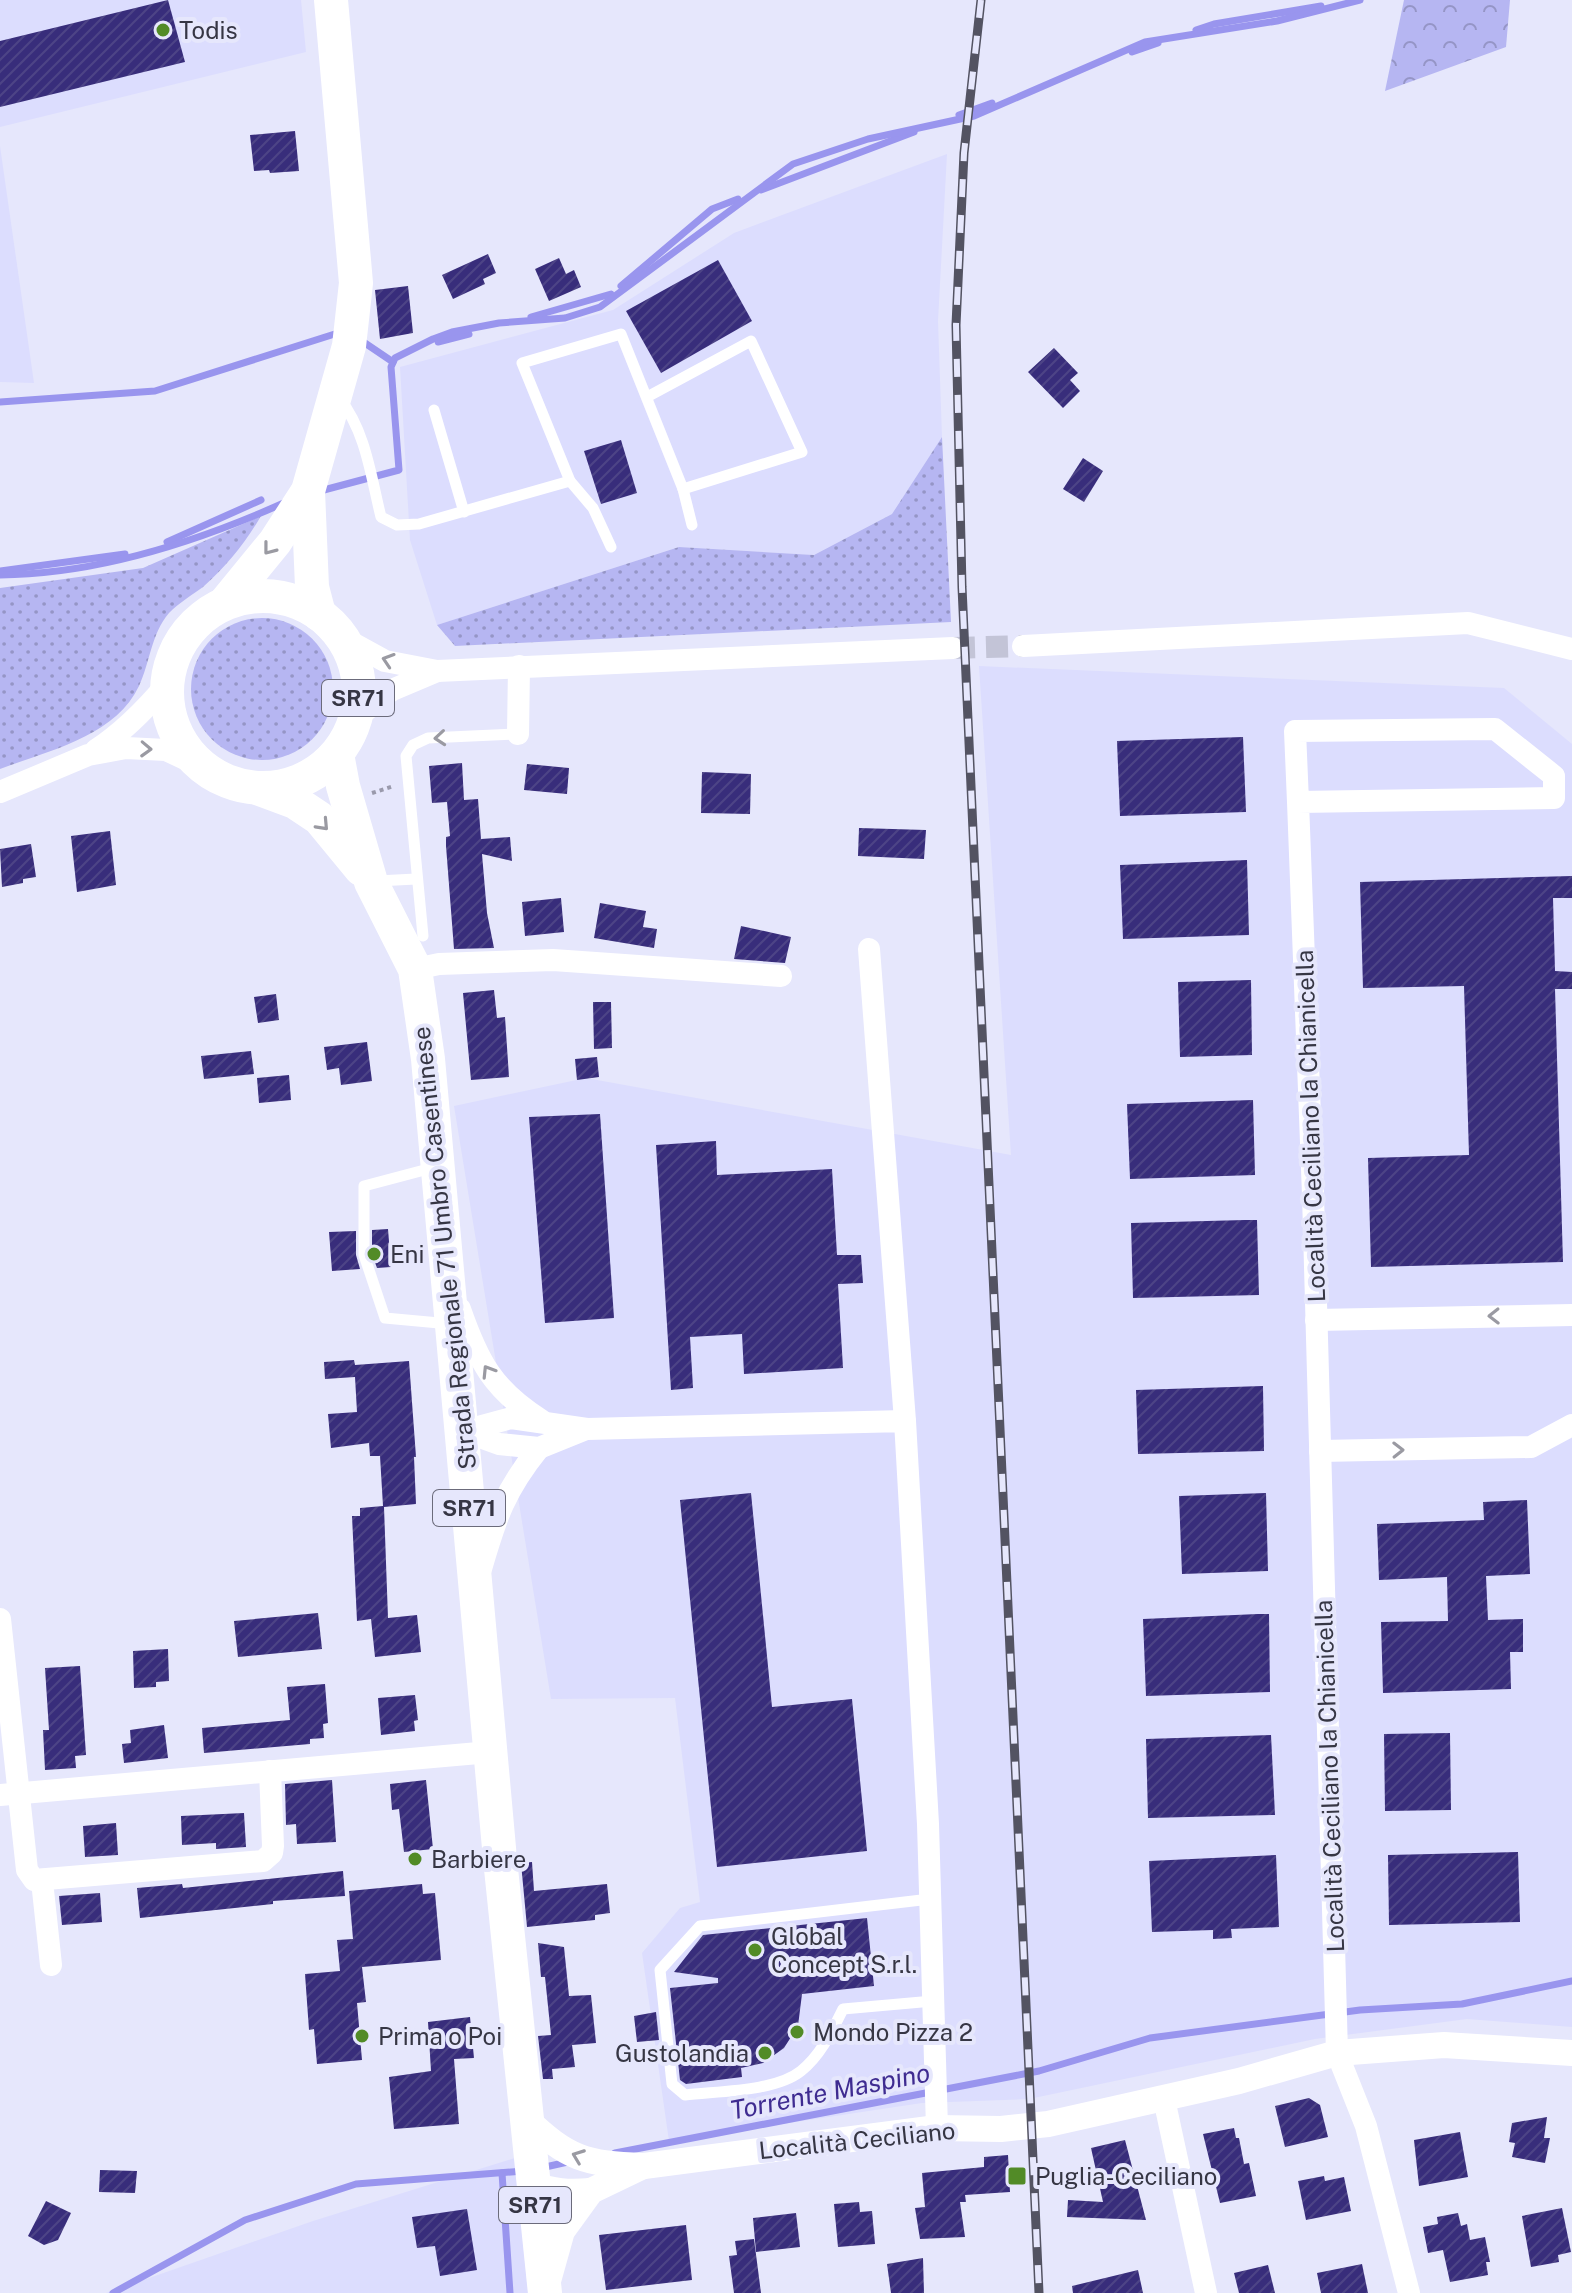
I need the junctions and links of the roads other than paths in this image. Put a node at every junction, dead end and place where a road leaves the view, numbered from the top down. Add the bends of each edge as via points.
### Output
1 (331, 0) edge
2 (337, 395) junction
3 (647, 397) junction
4 (434, 410) dead end
5 (570, 481) junction
6 (683, 489) junction
7 (308, 491) junction
8 (464, 512) junction
9 (692, 525) dead end
10 (611, 547) dead end
11 (225, 603) junction
12 (319, 614) junction
13 (343, 638) junction
14 (1023, 646) tunnel mouth
15 (953, 648) tunnel mouth
16 (1572, 649) edge
17 (519, 666) junction
18 (437, 671) junction
19 (166, 685) junction
20 (356, 718) junction
21 (518, 734) joint
22 (337, 754) junction
23 (88, 755) junction
24 (200, 766) junction
25 (260, 789) junction
26 (0, 792) edge
27 (1298, 802) junction
28 (416, 879) junction
29 (371, 882) junction
30 (423, 936) dead end
31 (869, 949) dead end
32 (415, 969) junction
33 (781, 976) dead end
34 (437, 1167) junction
35 (447, 1272) junction
36 (1572, 1315) edge
37 (1316, 1320) junction
38 (452, 1324) junction
39 (905, 1421) junction
40 (546, 1422) junction
41 (1572, 1425) edge
42 (587, 1429) junction
43 (463, 1431) junction
44 (539, 1448) junction
45 (1320, 1451) junction
46 (476, 1585) junction
47 (0, 1619) edge
48 (490, 1752) junction
49 (270, 1771) junction
50 (8, 1794) edge
51 (42, 1881) junction
52 (930, 1899) junction
53 (51, 1965) dead end
54 (933, 2001) junction
55 (1337, 2053) junction
56 (1572, 2053) edge
57 (1164, 2099) junction
58 (525, 2118) junction
59 (937, 2128) junction
60 (644, 2166) junction
61 (532, 2184) junction
62 (591, 2191) junction
63 (545, 2293) edge
64 (1206, 2293) edge
65 (1409, 2293) edge

1 - 2 main road, SR71 via 356,283
2 - 7 main road, SR71
2 - 8 lane via 350,410 367,453 381,517 397,525 419,524
3 - 5 lane via 621,334 522,363
3 - 6 lane
3 - 6 lane via 751,341 802,452
4 - 8 lane
5 - 8 lane
5 - 10 lane via 593,508
6 - 9 lane
7 -> 11 main road, SR71
7 - 12 main road, SR71 via 312,587
11 - 12 main road, SR71 via 257,595 290,599
11 - 19 main road, SR71 via 202,616 184,636 171,659
12 - 13 main road, SR71
18 -> 13 street via 385,661
13 - 20 main road, SR71 via 355,663
14 - 16 street via 1468,623
15 - 17 street
17 - 18 street
17 - 21 street
18 - 20 street via 392,690
19 - 23 street via 114,738
19 - 24 main road, SR71 via 174,729
20 - 22 main road, SR71
21 -> 28 lane via 428,738 413,745 406,756
22 - 25 main road, SR71 via 316,773 289,785
22 - 29 main road, Strada Regionale 71 Umbro Casentinese / SR71
23 -> 24 street via 126,748 166,750
23 - 26 street
24 - 25 main road, SR71 via 228,782
25 -> 29 main road, Strada Regionale 71 Umbro Casentinese / SR71 via 319,818
27 - 27 street, Località Ceciliano la Chianicella via 1554,798 1554,776 1495,729 1295,731
27 - 37 street, Località Ceciliano la Chianicella
28 - 29 lane
28 - 30 lane
29 - 32 main road, Strada Regionale 71 Umbro Casentinese / SR71
31 - 39 street
32 - 33 street via 553,960
32 - 34 main road, Strada Regionale 71 Umbro Casentinese / SR71
34 - 35 main road, Strada Regionale 71 Umbro Casentinese / SR71
34 - 38 lane via 364,1186 364,1255 385,1318
35 - 38 main road, Strada Regionale 71 Umbro Casentinese / SR71
40 -> 35 street via 496,1383 469,1334
36 -> 37 street
37 - 45 street, Località Ceciliano la Chianicella
38 - 43 main road, Strada Regionale 71 Umbro Casentinese / SR71
39 - 42 street
39 - 52 street
40 - 42 street
40 - 43 street via 511,1418
45 -> 41 street via 1531,1447
42 - 44 street
43 - 44 street via 499,1444
43 - 46 main road, Strada Regionale 71 Umbro Casentinese / SR71
44 - 46 street via 515,1478 497,1516
45 - 55 street, Località Ceciliano la Chianicella
46 - 48 main road, Strada Regionale 71 Umbro Casentinese / SR71
47 - 50 street
48 - 49 street
48 - 58 main road, Strada Regionale 71 Umbro Casentinese / SR71
49 - 50 street
49 - 51 street via 273,1846 263,1861
50 - 51 street via 27,1870
51 - 53 street
52 - 54 street
52 - 54 lane via 700,1926 660,1970 672,2084 685,2095 781,2083 815,2057 843,2009
54 - 59 street
55 - 56 street, Località Ceciliano via 1444,2045
55 - 57 street, Località Ceciliano
55 - 65 street via 1366,2126
57 - 59 street, Località Ceciliano via 1041,2125
57 - 64 street
60 -> 58 street via 576,2158
58 - 61 main road, Strada Regionale 71 Umbro Casentinese / SR71
59 - 60 street, Località Ceciliano
60 - 62 street
61 - 62 street via 568,2193
61 - 63 main road, Strada Regionale 71 Umbro Casentinese / SR71
62 - 63 street via 562,2231

